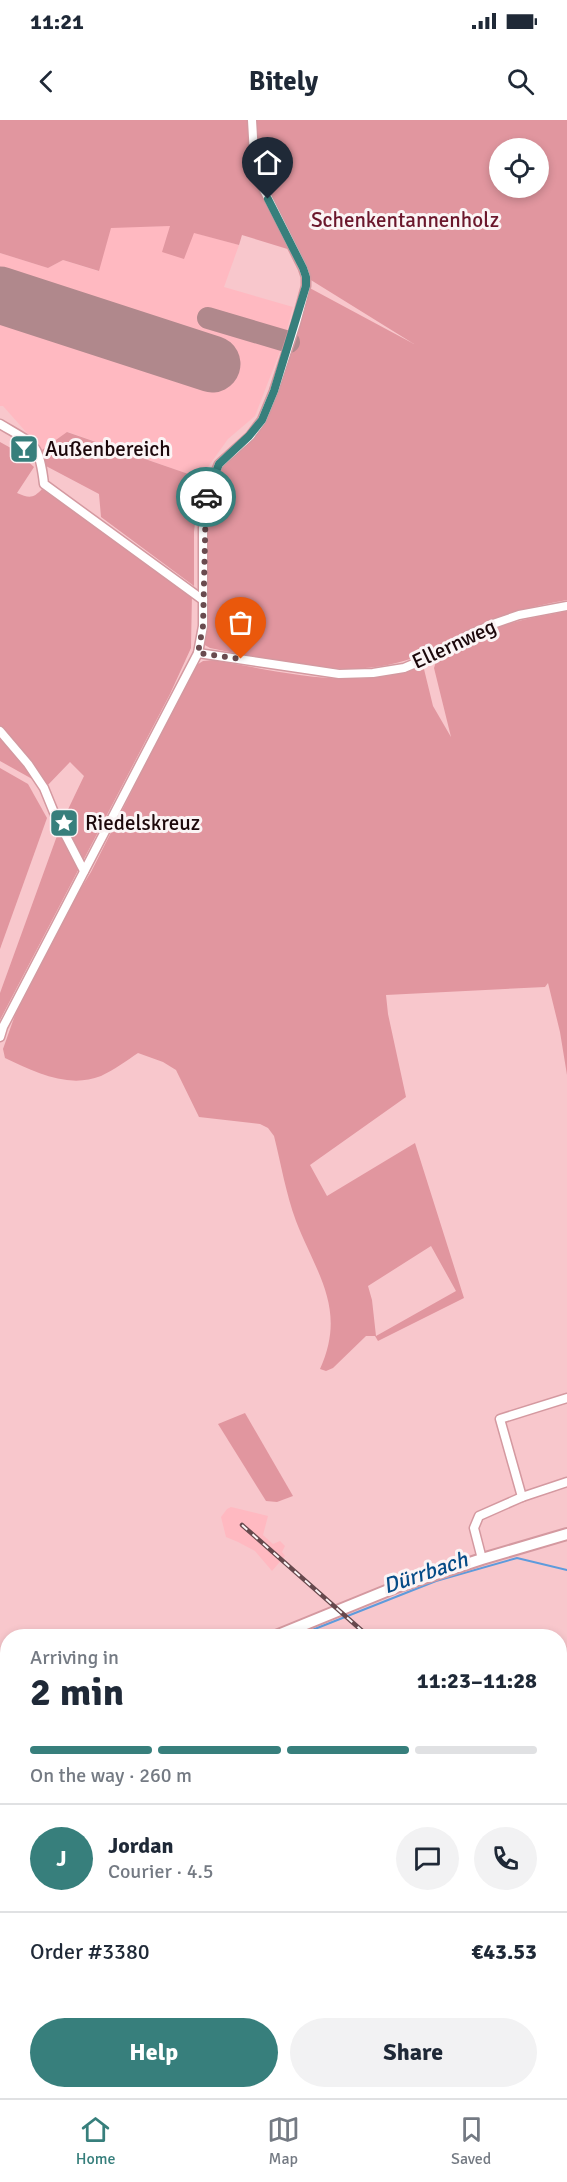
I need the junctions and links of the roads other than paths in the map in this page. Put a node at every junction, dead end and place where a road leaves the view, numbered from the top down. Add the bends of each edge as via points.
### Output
1 (252, 120) edge
2 (0, 424) edge
3 (203, 600) junction
4 (567, 606) edge
5 (198, 653) junction
6 (0, 731) edge
7 (84, 872) junction
8 (0, 1037) edge
9 (567, 1398) edge
10 (567, 1482) edge
11 (522, 1497) junction
12 (567, 1534) edge
13 (482, 1559) junction
14 (293, 1629) edge

1 - 3 street via 255,172 303,268 306,286 262,420 219,464 206,495
2 - 3 street via 32,444 40,457 44,484
3 - 5 street
4 - 5 street, Ellernweg via 519,615 404,668 373,672 339,674
5 - 7 street
6 - 7 street via 45,788
7 - 8 street
9 - 11 street via 500,1419
10 - 11 street
11 - 13 street via 476,1520 474,1528
12 - 13 street
13 - 14 street via 396,1587

